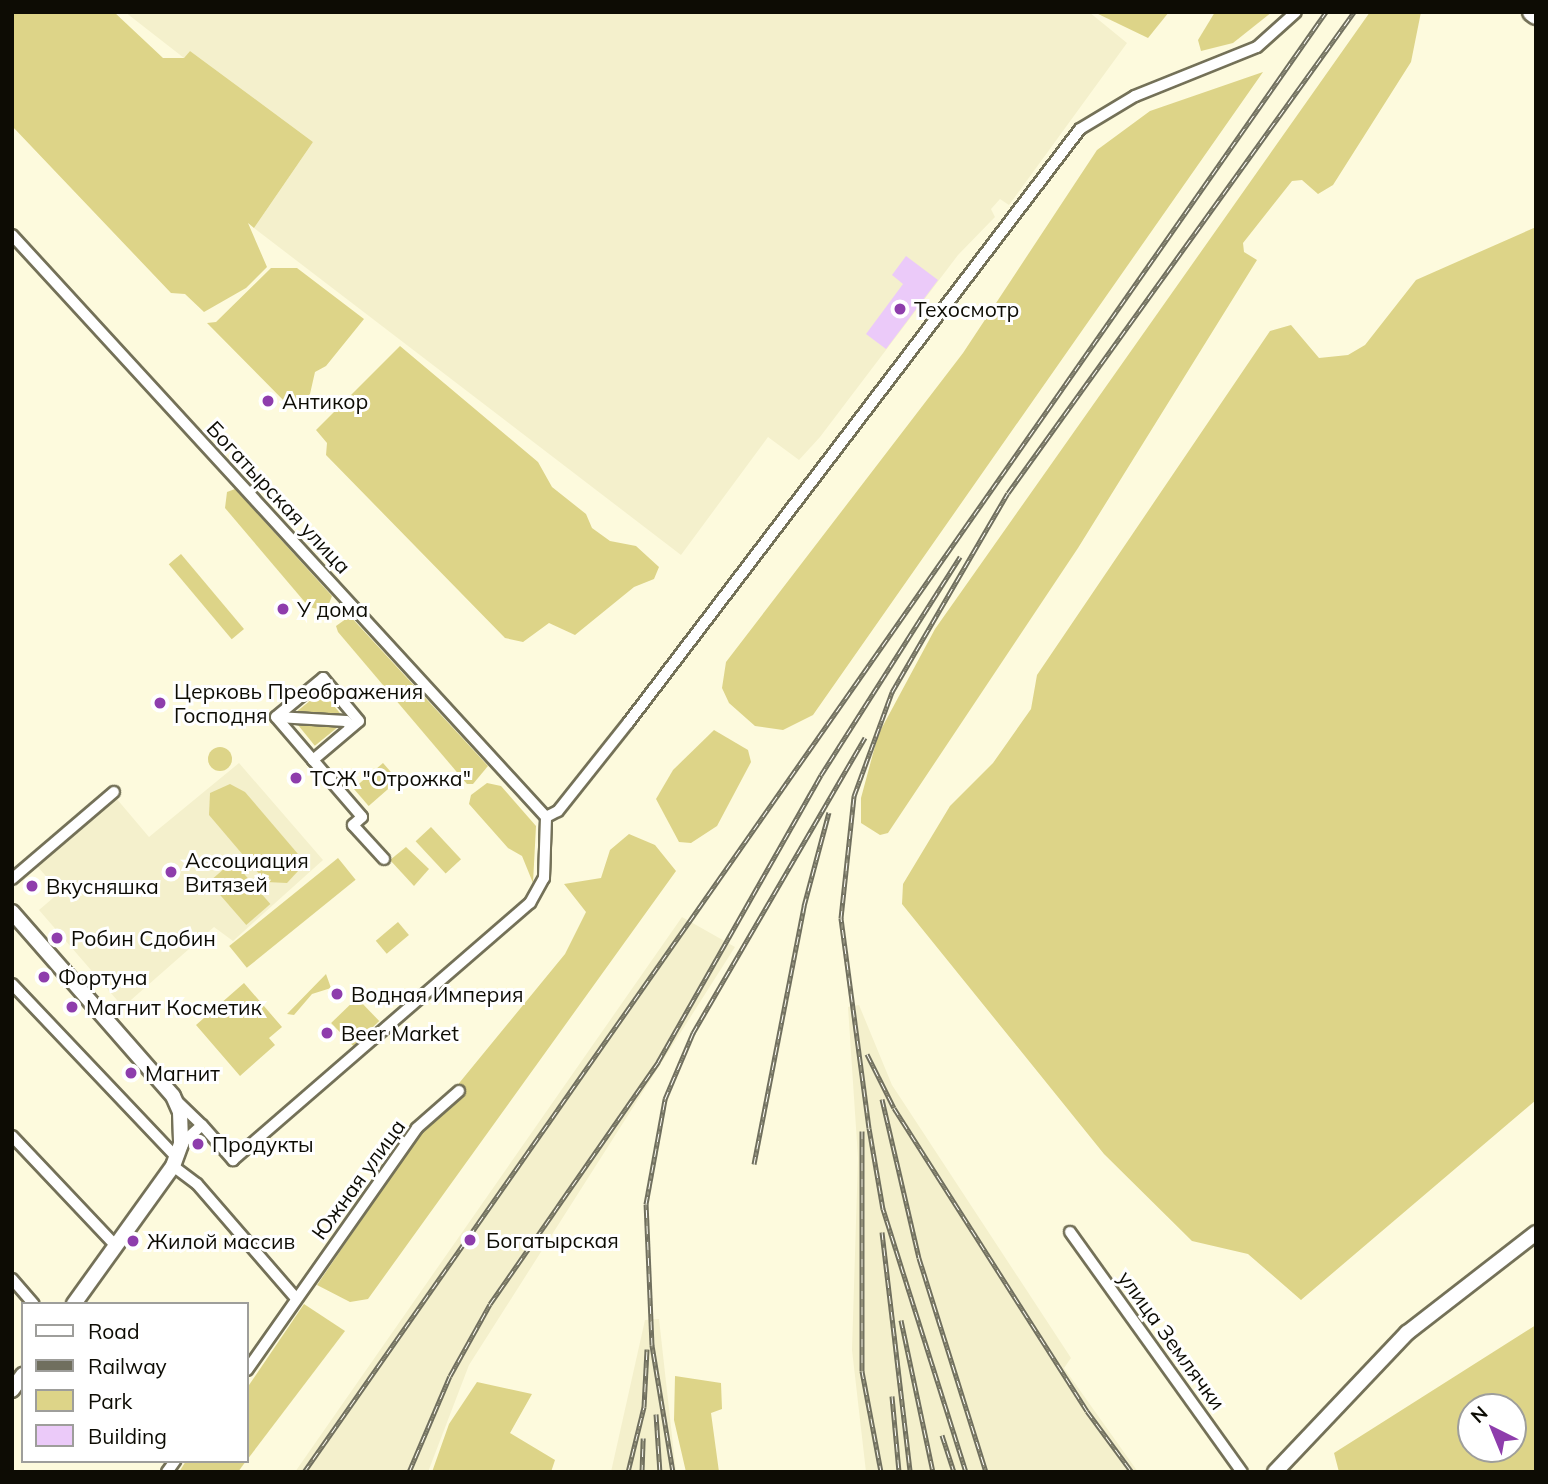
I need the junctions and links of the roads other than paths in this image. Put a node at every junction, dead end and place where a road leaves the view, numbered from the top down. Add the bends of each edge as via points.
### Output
1 (1296, 12) edge
2 (13, 237) edge
3 (276, 717) junction
4 (352, 727) junction
5 (313, 760) junction
6 (114, 792) dead end
7 (546, 817) junction
8 (384, 859) dead end
9 (12, 878) edge
10 (12, 912) edge
11 (12, 984) edge
12 (459, 1091) dead end
13 (176, 1100) junction
14 (202, 1125) junction
15 (12, 1136) edge
16 (177, 1156) junction
17 (1070, 1231) dead end
18 (1536, 1233) edge
19 (116, 1246) junction
20 (12, 1279) edge
21 (295, 1297) junction
22 (32, 1302) edge
23 (75, 1302) edge
24 (248, 1369) edge
25 (1242, 1472) edge
26 (1275, 1472) edge

1 - 7 street via 1256,47 1135,96 1072,138 628,723 558,811
2 - 7 street, Богатырская улица
3 - 4 street via 346,720
3 - 4 street via 323,678 359,721
3 - 5 street
4 - 5 street
5 - 8 street via 362,817 353,825
6 - 9 street
7 - 14 street via 544,878 530,903 233,1160
10 - 13 street
11 - 16 street
12 - 21 street, Южная улица via 417,1128
13 - 14 street
13 - 16 street
14 - 16 street
15 - 19 street
16 - 19 street
16 - 21 street
17 - 25 street, улица Землячки
18 - 26 street via 1407,1333
19 - 23 street
20 - 22 street
21 - 24 street, Южная улица via 283,1325

